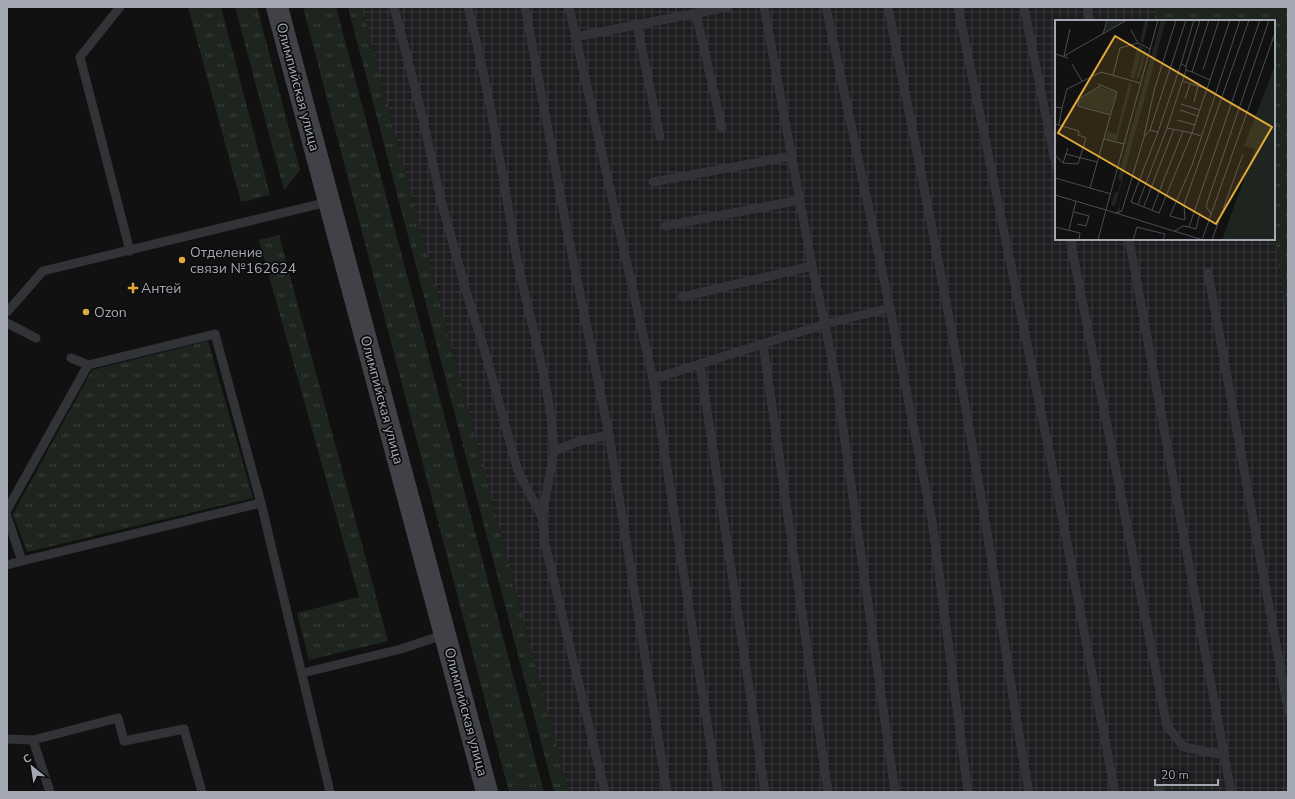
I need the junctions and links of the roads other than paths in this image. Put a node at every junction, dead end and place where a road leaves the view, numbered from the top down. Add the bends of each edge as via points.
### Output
1 (120, 7) edge
2 (277, 7) edge
3 (394, 7) edge
4 (468, 7) edge
5 (525, 7) edge
6 (569, 7) edge
7 (728, 7) edge
8 (764, 7) edge
9 (826, 7) edge
10 (888, 7) edge
11 (958, 7) edge
12 (1024, 7) edge
13 (1087, 7) edge
14 (696, 13) junction
15 (1090, 20) edge
16 (638, 25) junction
17 (575, 37) junction
18 (722, 128) dead end
19 (660, 137) dead end
20 (792, 156) junction
21 (1055, 161) edge
22 (653, 182) dead end
23 (800, 200) junction
24 (328, 202) junction
25 (665, 226) dead end
26 (1070, 240) edge
27 (1129, 240) edge
28 (130, 251) junction
29 (812, 266) junction
30 (1208, 272) dead end
31 (682, 297) dead end
32 (890, 308) junction
33 (7, 312) edge
34 (7, 323) edge
35 (826, 324) junction
36 (36, 338) dead end
37 (763, 344) junction
38 (71, 358) dead end
39 (700, 364) junction
40 (88, 365) junction
41 (653, 379) junction
42 (609, 435) junction
43 (554, 451) junction
44 (261, 503) junction
45 (7, 510) edge
46 (7, 516) edge
47 (542, 517) junction
48 (22, 561) junction
49 (7, 565) edge
50 (446, 634) junction
51 (303, 674) junction
52 (1288, 710) edge
53 (7, 739) edge
54 (33, 740) junction
55 (1224, 755) junction
56 (50, 792) edge
57 (202, 792) edge
58 (330, 792) edge
59 (487, 792) edge
60 (605, 792) edge
61 (667, 792) edge
62 (718, 792) edge
63 (764, 792) edge
64 (828, 792) edge
65 (895, 792) edge
66 (968, 792) edge
67 (1029, 792) edge
68 (1115, 792) edge
69 (1231, 792) edge

1 - 28 lane via 80,57
2 - 24 main road, Олимпийская улица
3 - 47 lane via 441,200 518,471
4 - 43 lane via 498,148 516,254 541,363 553,429
5 - 42 lane
6 - 17 lane
7 - 14 lane
8 - 20 lane
9 - 32 lane
10 - 67 lane via 949,316
11 - 68 lane via 1056,485
12 - 21 lane
13 - 15 lane
14 - 16 lane
14 - 18 lane
16 - 17 lane
16 - 19 lane
17 - 41 lane
20 - 22 lane
20 - 23 lane
23 - 25 lane
23 - 29 lane
24 - 28 lane
24 - 50 main road, Олимпийская улица
26 - 55 lane via 1167,726 1184,747
27 - 55 lane
28 - 33 lane via 43,271
29 - 31 lane
29 - 35 lane
30 - 52 lane
32 - 35 lane
32 - 66 lane via 932,520
34 - 36 lane
35 - 37 lane
35 - 65 lane
37 - 39 lane
37 - 64 lane
38 - 40 lane
39 - 41 lane
39 - 63 lane
40 - 44 lane via 215,334
40 - 45 lane
41 - 62 lane
42 - 43 lane via 580,441
42 - 61 lane
43 - 47 lane
44 - 48 lane
44 - 51 lane
46 - 48 lane
47 - 60 lane via 545,544
48 - 49 lane
50 - 51 lane via 401,649
50 - 59 main road, Олимпийская улица
51 - 58 lane
53 - 54 lane
54 - 56 lane
54 - 57 lane via 118,718 124,741 184,729
55 - 69 lane

